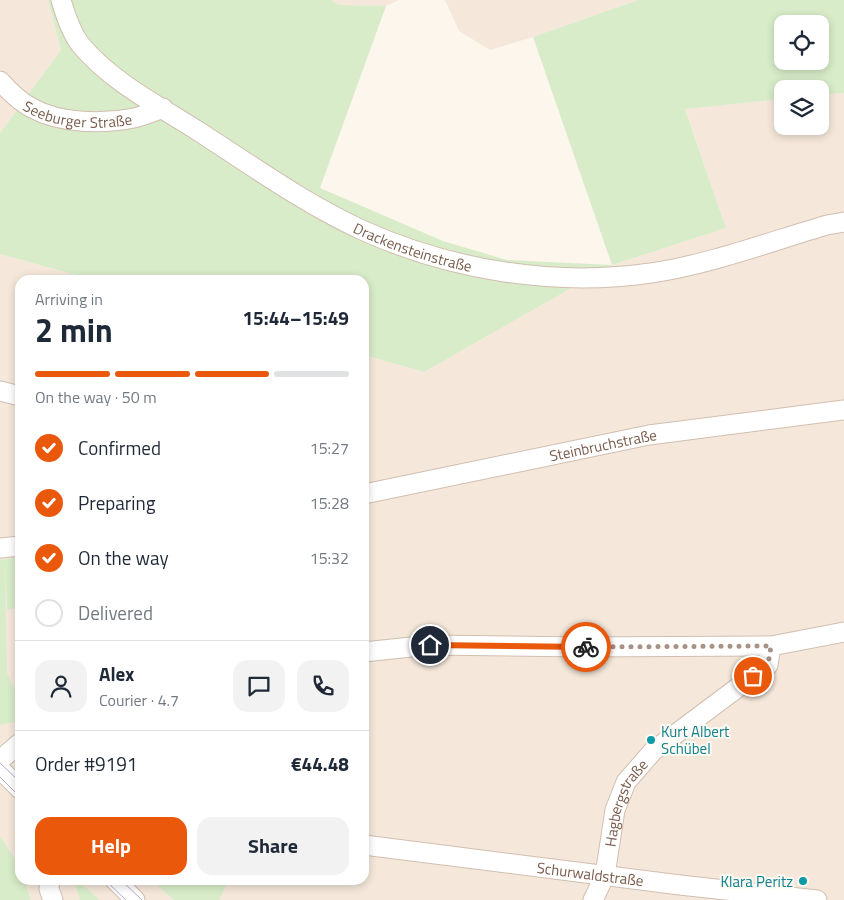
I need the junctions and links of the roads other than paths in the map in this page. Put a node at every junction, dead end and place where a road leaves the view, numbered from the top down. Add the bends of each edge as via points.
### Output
1 (61, 0) edge
2 (0, 81) edge
3 (163, 108) junction
4 (844, 222) edge
5 (0, 391) edge
6 (15, 395) edge
7 (844, 410) edge
8 (369, 493) edge
9 (15, 546) edge
10 (0, 548) edge
11 (844, 632) edge
12 (771, 646) junction
13 (369, 651) edge
14 (15, 747) edge
15 (0, 760) edge
16 (0, 770) edge
17 (15, 784) edge
18 (369, 846) edge
19 (605, 875) junction
20 (50, 885) edge
21 (120, 885) edge
22 (53, 900) edge
23 (135, 900) edge
24 (593, 900) edge
25 (817, 900) edge

1 - 3 street, Drackensteinstraße via 79,42 96,60 130,88
2 - 3 street, Seeburger Straße via 32,108 86,122 135,118
3 - 4 street, Drackensteinstraße via 317,206 361,229 449,262 495,271 608,277 652,273 707,262
5 - 6 street
7 - 8 street, Steinbruchstraße via 649,435
9 - 10 street
11 - 12 street
12 - 13 street via 430,645
12 - 19 street, Hagbergstraße via 768,665 653,751 626,782 615,810
14 - 15 street
16 - 17 street
18 - 19 street, Schurwaldstraße
19 - 24 street, Hagbergstraße
19 - 25 street, Schurwaldstraße
20 - 22 street
21 - 23 street

